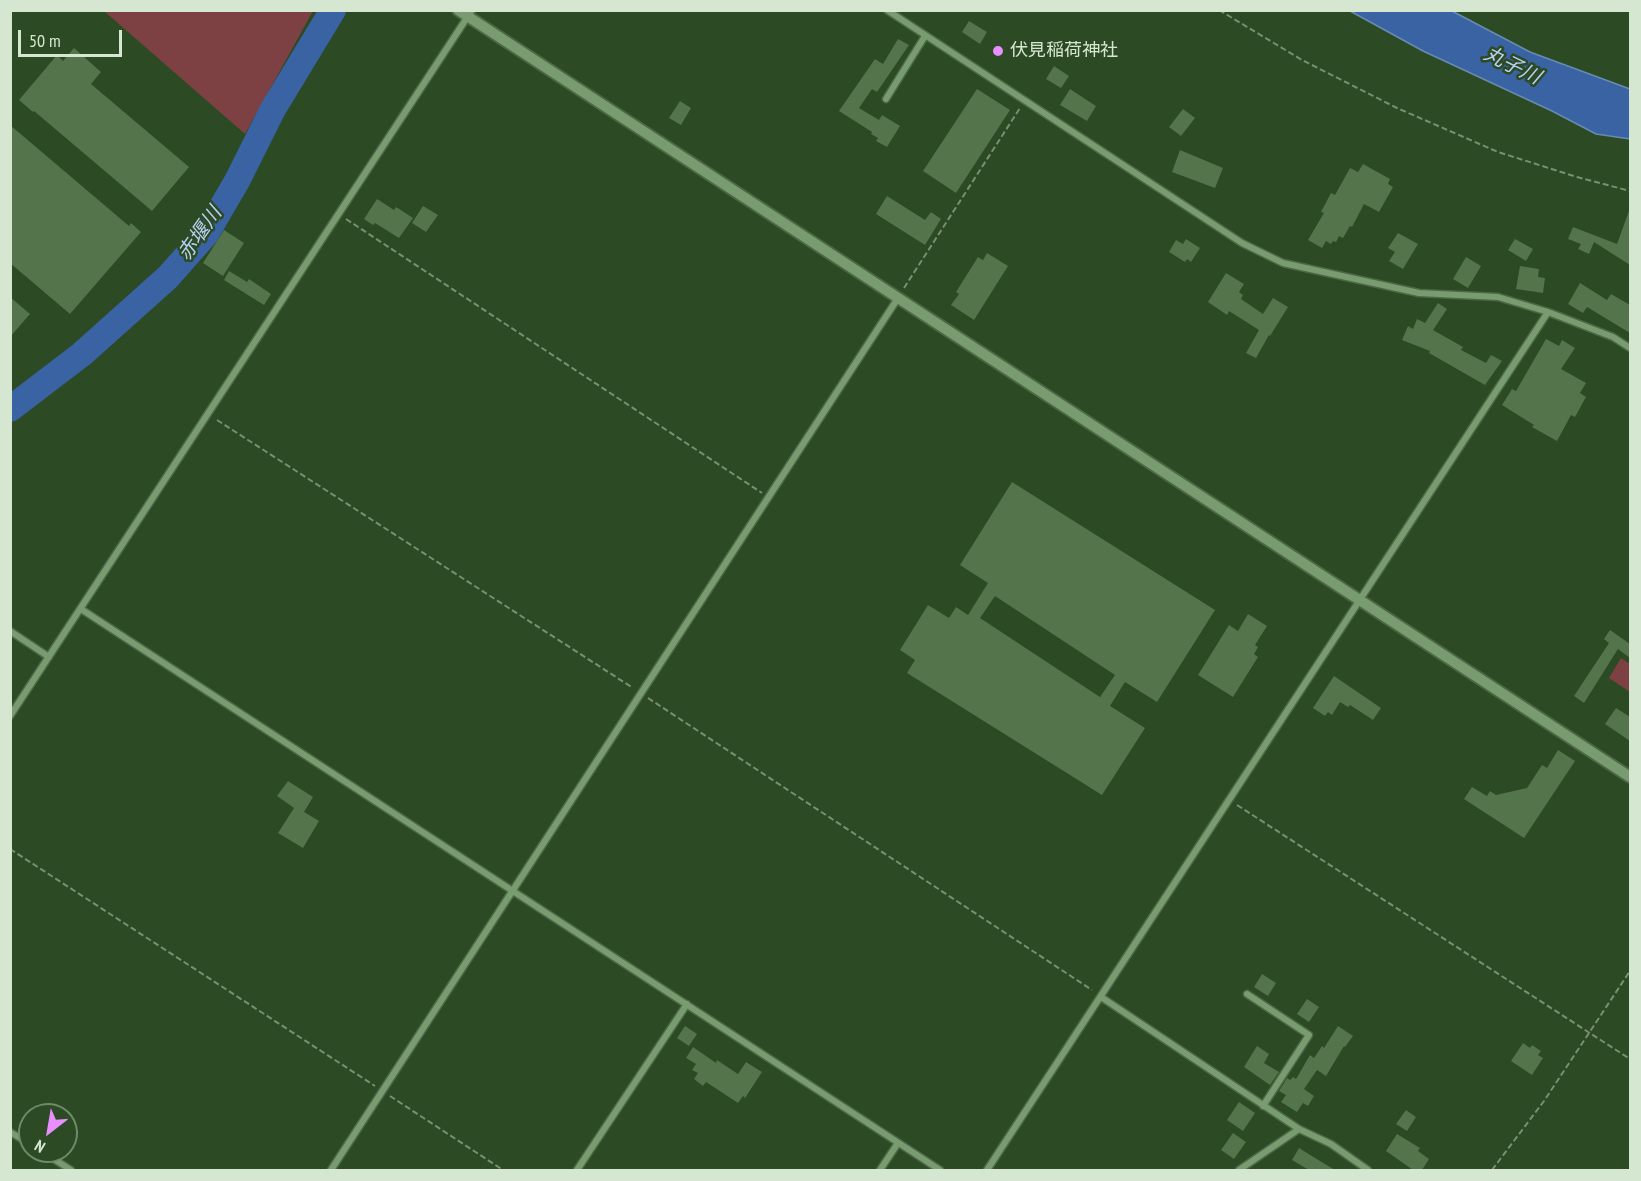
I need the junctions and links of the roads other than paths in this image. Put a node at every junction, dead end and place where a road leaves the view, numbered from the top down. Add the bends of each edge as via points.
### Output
1 (887, 10) edge
2 (466, 13) edge
3 (925, 36) junction
4 (886, 99) dead end
5 (898, 298) junction
6 (1548, 312) junction
7 (1630, 348) edge
8 (1360, 599) junction
9 (81, 609) junction
10 (10, 631) edge
11 (49, 657) junction
12 (10, 716) edge
13 (1630, 777) edge
14 (512, 891) junction
15 (1247, 994) dead end
16 (1101, 997) junction
17 (687, 1004) junction
18 (1263, 1106) junction
19 (1299, 1129) junction
20 (898, 1143) junction
21 (331, 1170) edge
22 (577, 1170) edge
23 (880, 1170) edge
24 (940, 1170) edge
25 (987, 1170) edge
26 (1239, 1170) edge
27 (1368, 1170) edge

1 - 3 street
2 - 5 street
2 - 9 street via 340,215
3 - 4 street
3 - 6 street via 1242,243 1282,263 1419,293 1498,297
5 - 8 street
5 - 14 street
6 - 7 street via 1612,336
6 - 8 street
8 - 13 street
8 - 16 street
9 - 11 street
9 - 14 street
10 - 11 street
11 - 12 street
14 - 17 street
14 - 21 street
15 - 18 street via 1309,1035
16 - 18 street
16 - 25 street
17 - 20 street
17 - 22 street
18 - 19 street
19 - 26 street
19 - 27 street via 1331,1143
20 - 23 street
20 - 24 street

